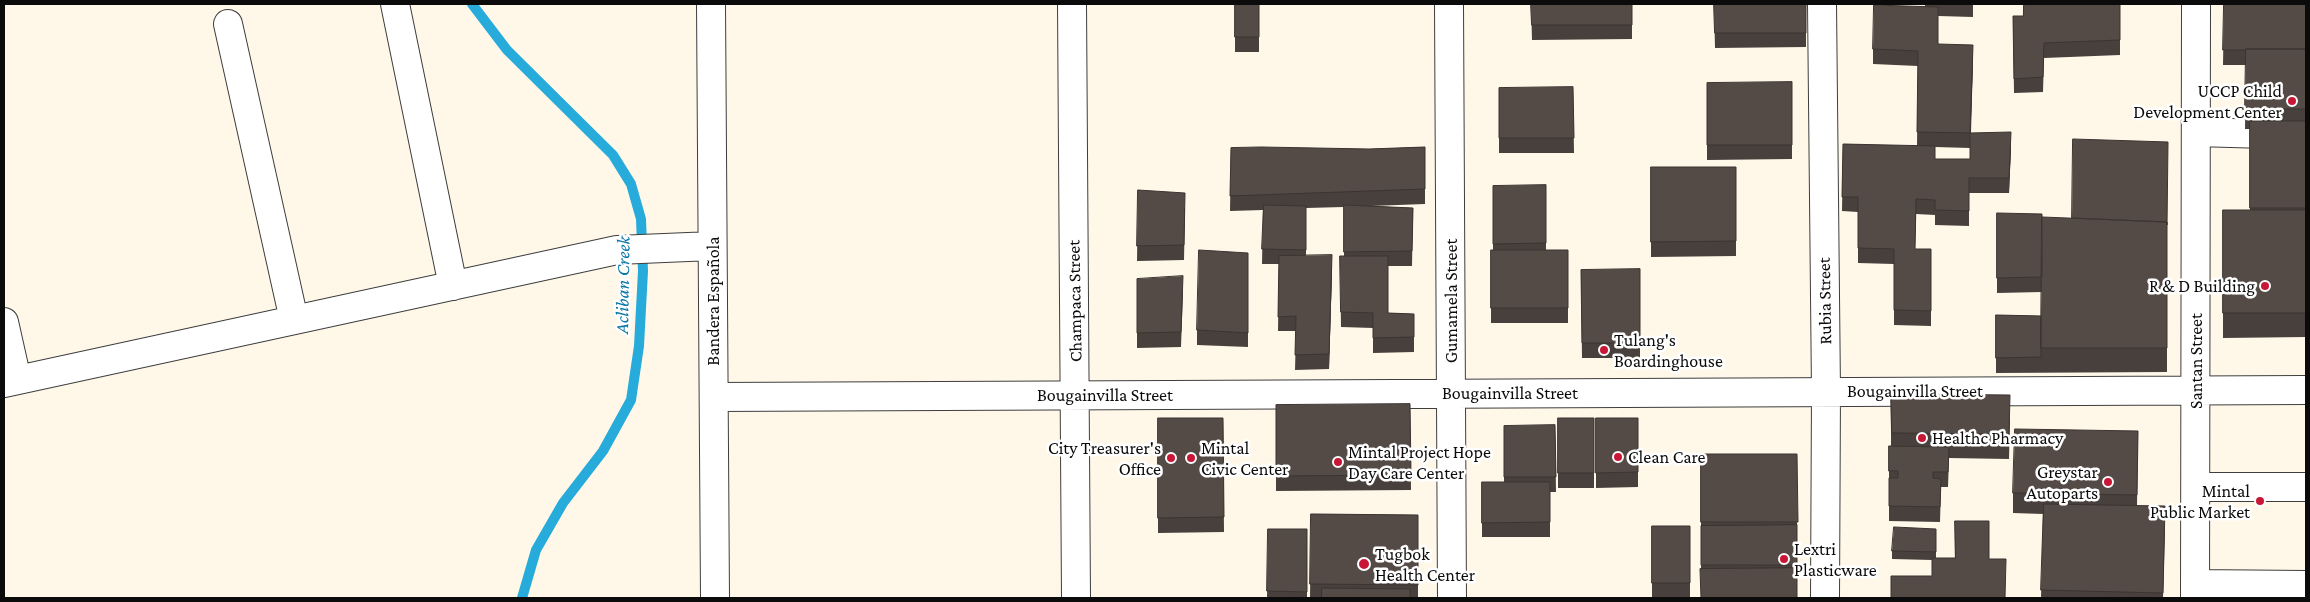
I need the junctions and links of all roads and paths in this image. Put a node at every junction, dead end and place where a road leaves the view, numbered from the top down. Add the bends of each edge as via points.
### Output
1 (395, 4) edge
2 (711, 4) edge
3 (1072, 4) edge
4 (1449, 4) edge
5 (1822, 4) edge
6 (2196, 4) edge
7 (228, 24) dead end
8 (2196, 132) junction
9 (2266, 134) edge
10 (712, 246) junction
11 (453, 286) junction
12 (294, 320) junction
13 (4, 322) edge
14 (10, 381) edge
15 (2196, 390) junction
16 (2306, 390) edge
17 (1826, 392) junction
18 (1451, 393) junction
19 (1075, 395) junction
20 (714, 397) junction
21 (2196, 487) junction
22 (2306, 487) edge
23 (2306, 585) edge
24 (2195, 591) edge
25 (715, 598) edge
26 (1076, 598) edge
27 (1452, 598) edge
28 (1825, 598) edge

1 - 11 street
2 - 10 street, Bandera Española
3 - 19 street, Champaca Street
4 - 18 street, Gumamela Street
5 - 17 street, Rubia Street
6 - 8 street, Santan Street
7 - 12 street
8 - 9 street
8 - 15 street, Santan Street
10 - 11 street via 617,250
10 - 20 street, Bandera Española
11 - 12 street
12 - 14 street
13 - 14 street
15 - 16 street, Bougainvilla Street
15 - 17 street, Bougainvilla Street
15 - 21 street, Santan Street
17 - 18 street, Bougainvilla Street
17 - 28 street, Rubia Street
18 - 19 street, Bougainvilla Street
18 - 27 street, Gumamela Street
19 - 20 street, Bougainvilla Street
19 - 26 street, Champaca Street
20 - 25 street, Bandera Española
21 - 22 street
21 - 24 street, Santan Street
23 - 24 street

